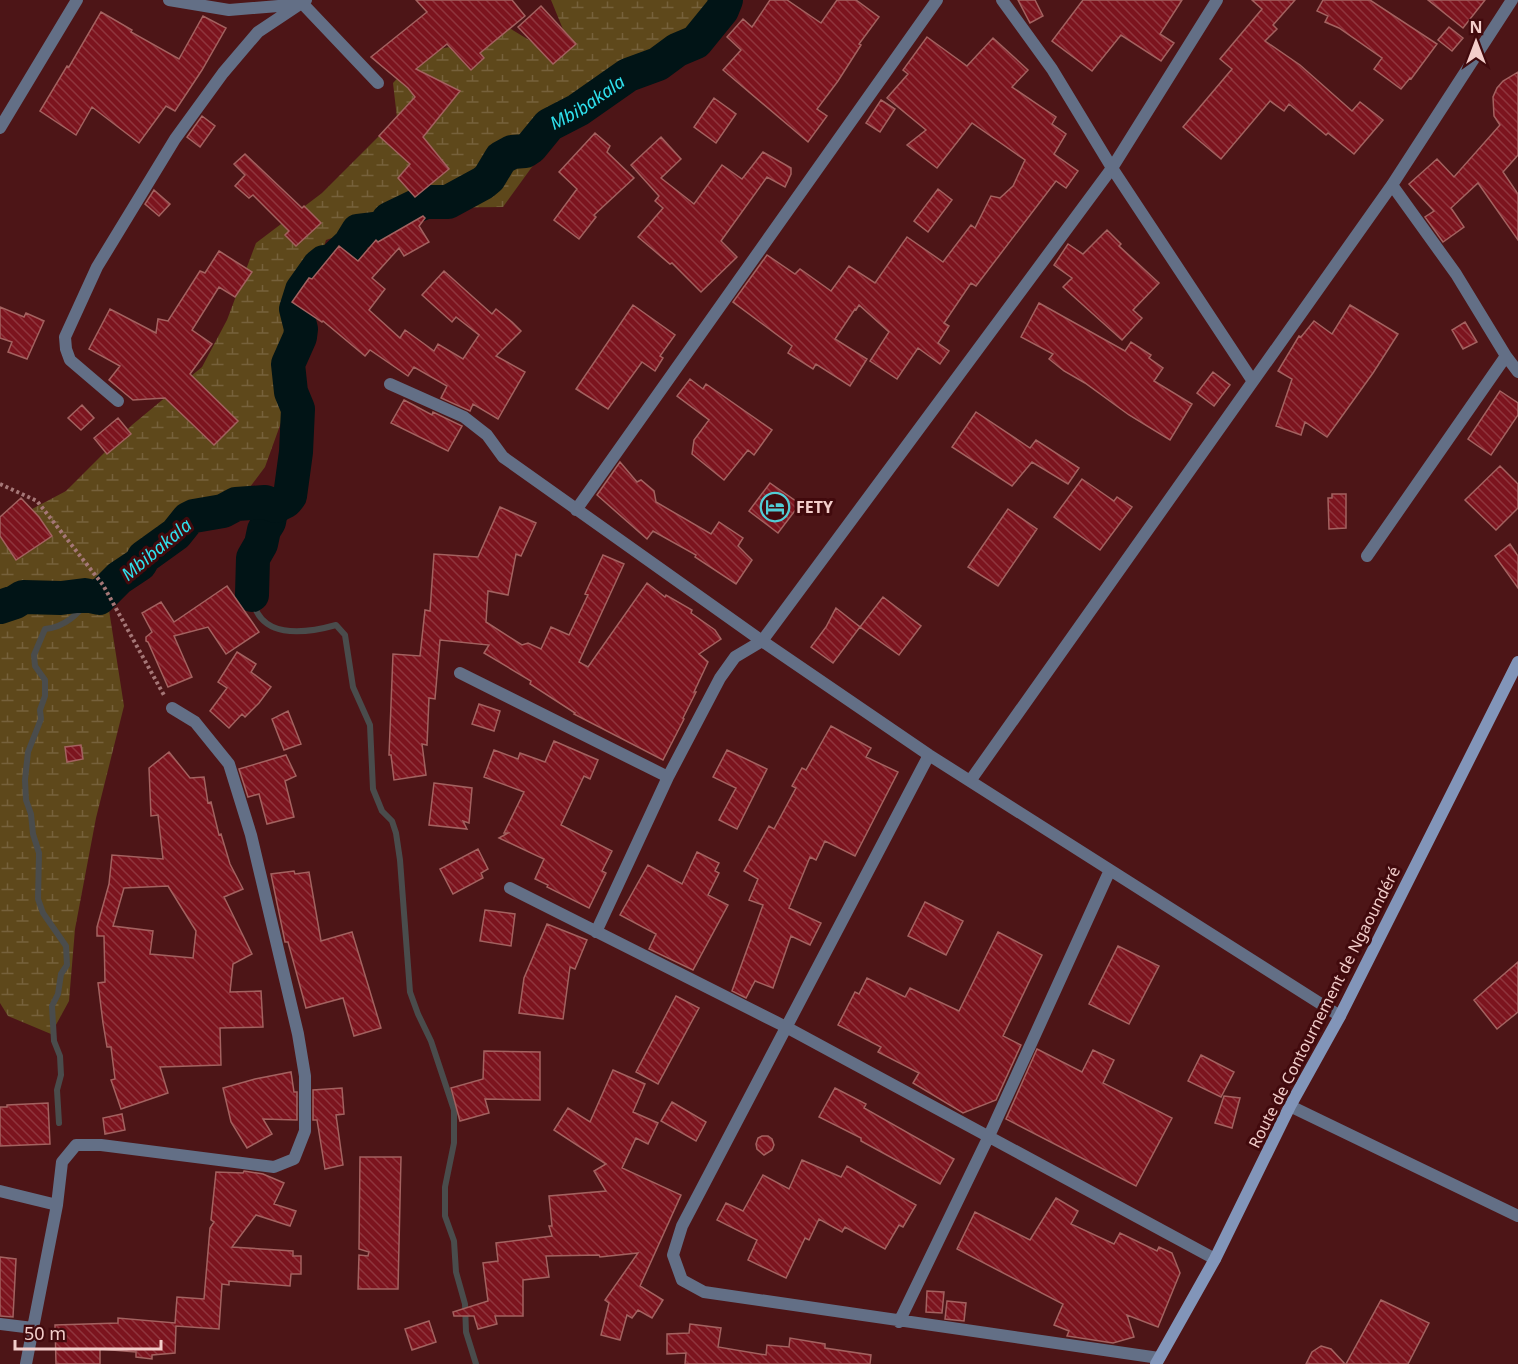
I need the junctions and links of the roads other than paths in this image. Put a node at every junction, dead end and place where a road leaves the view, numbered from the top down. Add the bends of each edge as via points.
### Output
1 (77, 0) edge
2 (170, 0) edge
3 (937, 0) edge
4 (1002, 0) edge
5 (1216, 0) edge
6 (1512, 0) edge
7 (304, 2) edge
8 (378, 83) dead end
9 (0, 128) edge
10 (1112, 168) junction
11 (1392, 185) junction
12 (1506, 356) junction
13 (1518, 372) edge
14 (1252, 380) junction
15 (390, 384) dead end
16 (118, 401) dead end
17 (576, 510) junction
18 (1367, 556) dead end
19 (762, 641) junction
20 (1518, 662) edge
21 (460, 673) dead end
22 (172, 708) road end
23 (929, 755) junction
24 (668, 777) junction
25 (970, 782) junction
26 (1110, 870) junction
27 (510, 888) dead end
28 (596, 932) junction
29 (1340, 1016) junction
30 (786, 1027) junction
31 (1290, 1106) junction
32 (989, 1137) junction
33 (0, 1191) edge
34 (57, 1205) junction
35 (1518, 1216) edge
36 (1215, 1259) junction
37 (899, 1322) junction
38 (0, 1324) edge
39 (33, 1328) junction
40 (1158, 1361) edge
41 (27, 1364) edge

1 - 9 street
2 - 7 street via 229,10
3 - 17 street
4 - 10 street via 1052,69
5 - 10 street
6 - 11 street
7 - 8 street
7 - 16 street via 258,32 223,73 175,139 97,267 65,337 66,349 70,360
10 - 14 street
10 - 19 street
11 - 12 street via 1456,274
11 - 14 street
12 - 13 street
12 - 18 street
14 - 25 street
15 - 17 street via 464,417 487,435 503,457
17 - 19 street
19 - 23 street
19 - 24 street via 735,657 720,678
20 - 29 street, Route de Contournement de Ngaoundéré
21 - 24 street
22 - 34 street via 195,722 229,764 251,835 298,1034 305,1076 304,1131 294,1159 274,1167 76,1144 62,1162
23 - 25 street
23 - 30 street
24 - 28 street
25 - 26 street
26 - 29 street
26 - 32 street
27 - 28 street
28 - 30 street
29 - 31 street, Route de Contournement de Ngaoundéré
30 - 32 street
30 - 37 street via 682,1226 673,1256 682,1280 704,1292
31 - 35 street
31 - 36 street, Route de Contournement de Ngaoundéré
32 - 36 street
32 - 37 street
33 - 34 street
34 - 39 street
36 - 40 street, Route de Contournement de Ngaoundéré
37 - 40 street
38 - 39 street
39 - 41 street

